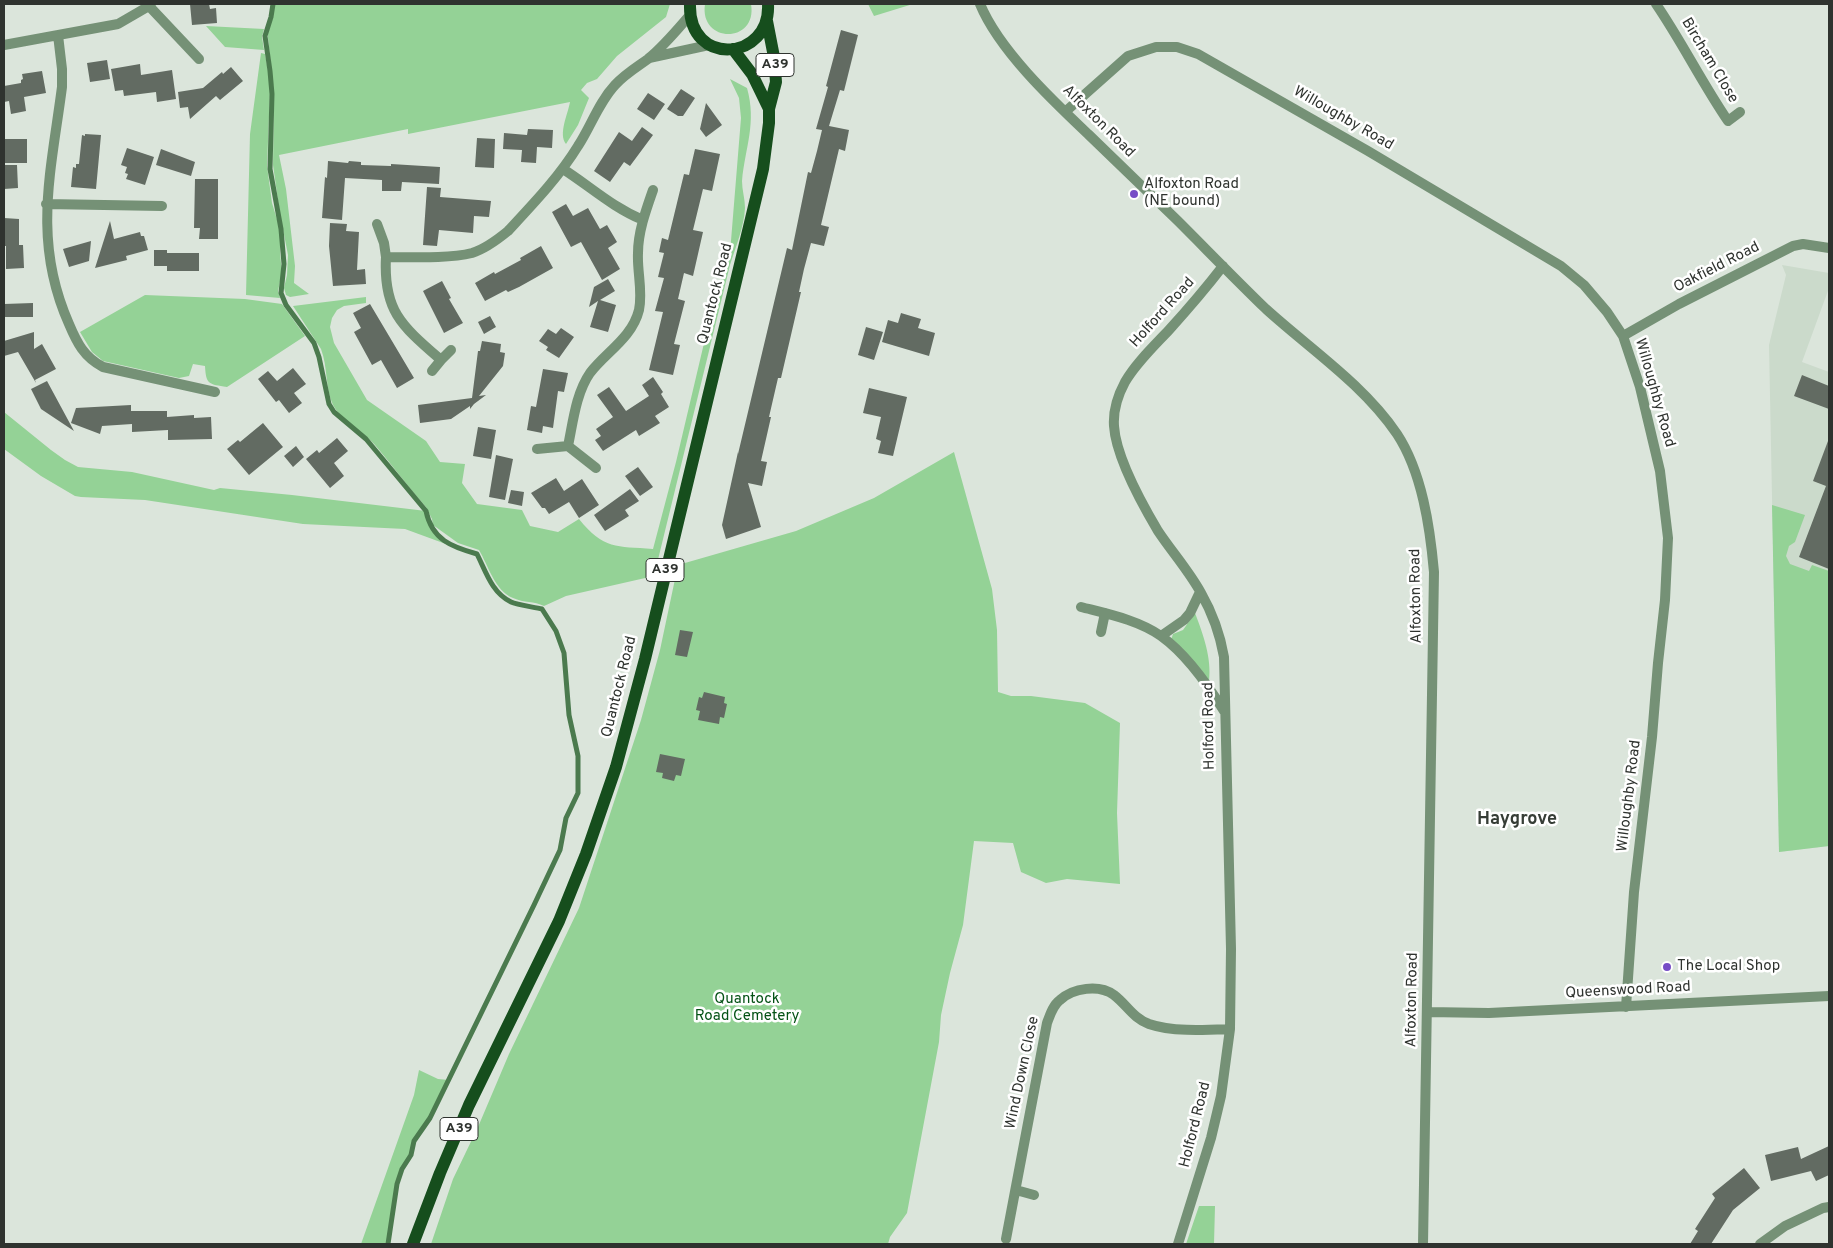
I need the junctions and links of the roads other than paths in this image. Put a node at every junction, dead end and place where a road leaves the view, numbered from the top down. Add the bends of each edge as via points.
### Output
1 (768, 4) edge
2 (980, 4) edge
3 (1656, 4) edge
4 (150, 5) edge
5 (690, 9) edge
6 (767, 22) junction
7 (58, 35) junction
8 (4, 44) edge
9 (709, 45) junction
10 (733, 49) junction
11 (648, 58) junction
12 (199, 59) dead end
13 (769, 108) junction
14 (1065, 112) junction
15 (1740, 112) dead end
16 (563, 168) junction
17 (653, 190) dead end
18 (46, 204) junction
19 (162, 206) dead end
20 (643, 220) junction
21 (377, 224) dead end
22 (1829, 248) edge
23 (386, 257) junction
24 (1223, 266) junction
25 (1622, 336) junction
26 (451, 350) dead end
27 (440, 360) junction
28 (432, 371) dead end
29 (215, 392) dead end
30 (568, 446) junction
31 (537, 450) dead end
32 (596, 468) dead end
33 (1200, 592) junction
34 (1081, 607) dead end
35 (1105, 613) junction
36 (1101, 632) dead end
37 (1161, 636) junction
38 (1225, 711) junction
39 (1829, 996) edge
40 (1626, 1007) junction
41 (1428, 1012) junction
42 (1230, 1029) junction
43 (1016, 1190) junction
44 (1034, 1195) dead end
45 (1829, 1208) edge
46 (1006, 1239) dead end
47 (413, 1244) edge
48 (1178, 1244) edge
49 (1423, 1244) edge
50 (1760, 1244) edge

1 - 6 main road, A39
2 - 14 street, Alfoxton Road via 998,36 1020,64
3 - 15 street, Bircham Close via 1728,120
4 - 7 street via 118,24
4 - 12 street
5 - 9 main road via 696,34
5 - 11 street via 676,32
6 - 10 main road, A39 via 757,38
6 - 13 main road, Quantock Road / A39 via 776,75
7 - 8 street
7 - 18 street via 62,87
9 - 10 main road
9 - 11 street
10 - 13 main road, A39 via 752,74
11 - 16 street via 627,73 603,100
13 - 47 main road, Quantock Road / A39 via 759,184 616,767 559,921 469,1105
14 - 24 street, Alfoxton Road
14 - 25 street, Willoughby Road via 1128,56 1156,47 1177,47 1198,54 1561,266 1584,285
16 - 20 street via 611,204
16 - 23 street via 508,231 482,249 458,255
17 - 20 street
18 - 19 street
18 - 29 street via 51,269 62,310 84,354 103,367
20 - 30 street via 638,253 639,310 627,334 590,373 582,389
21 - 23 street
22 - 25 street, Oakfield Road via 1803,244 1793,246
23 - 27 street via 386,288 393,308 409,331
24 - 33 street, Holford Road via 1125,382 1116,405 1114,426 1140,500
24 - 41 street, Alfoxton Road via 1267,309 1354,384 1380,414 1406,450 1422,499 1434,572
25 - 40 street, Willoughby Road via 1640,387 1660,471 1668,538 1665,600 1634,892
26 - 27 street
27 - 28 street
30 - 31 street
30 - 32 street
33 - 37 street via 1190,614
33 - 38 street, Holford Road via 1221,639
34 - 35 street
35 - 36 street
35 - 37 street
37 - 38 street via 1198,674
38 - 42 street, Holford Road
39 - 40 street, Queenswood Road
40 - 41 street, Queenswood Road via 1488,1013
41 - 49 street, Alfoxton Road
42 - 43 street, Wind Down Close via 1151,1025 1131,1013 1112,993 1094,989 1083,989 1059,1000 1047,1023
42 - 48 street, Holford Road via 1217,1113
43 - 44 street
43 - 46 street, Wind Down Close
45 - 50 street via 1785,1226

